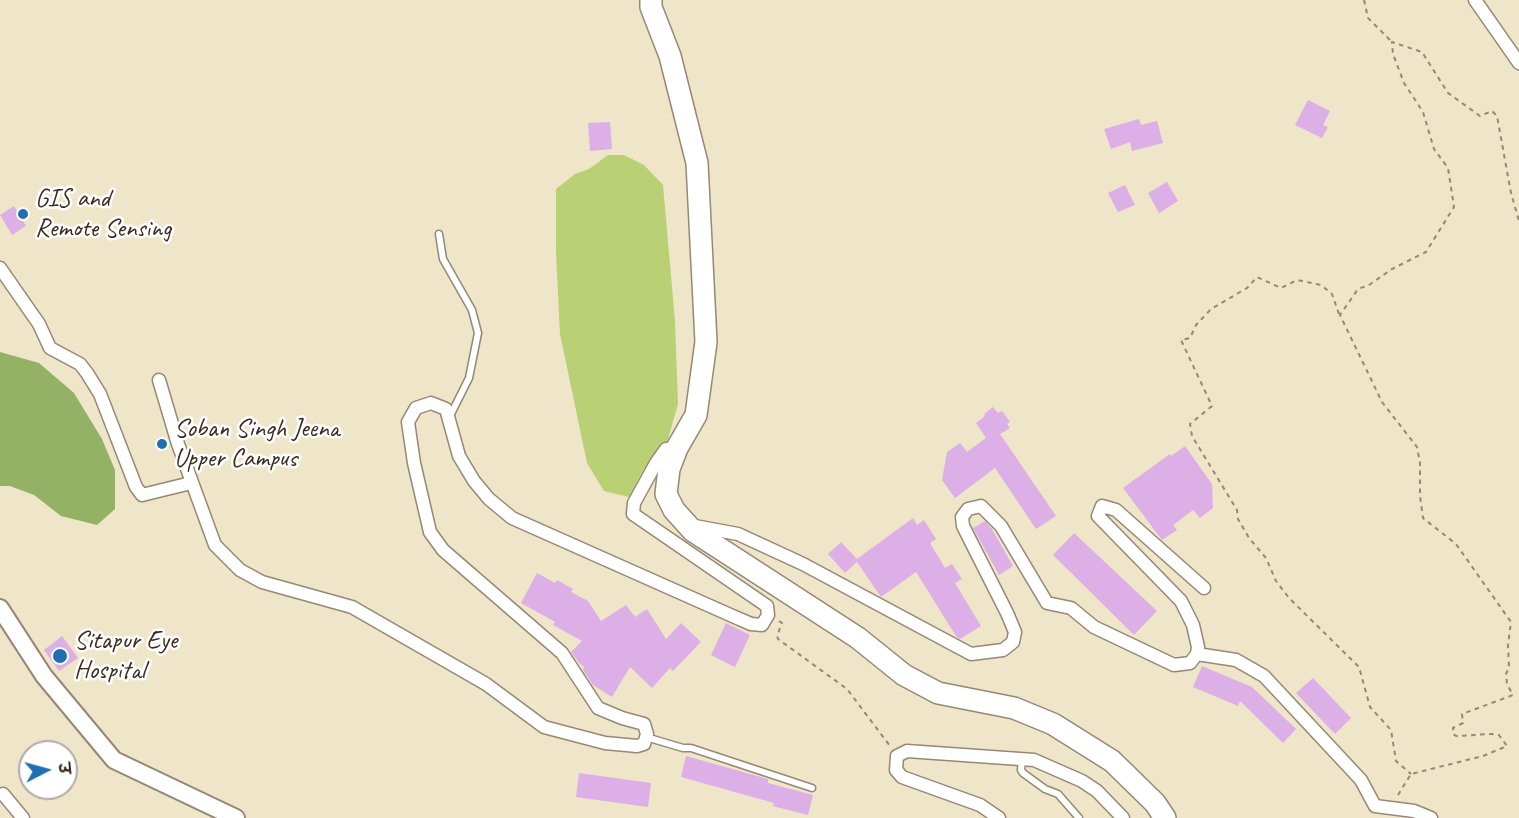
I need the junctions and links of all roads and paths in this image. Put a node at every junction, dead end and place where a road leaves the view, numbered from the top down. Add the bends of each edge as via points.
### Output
1 (651, 0) edge
2 (1364, 0) edge
3 (1475, 0) edge
4 (1392, 42) junction
5 (1519, 63) edge
6 (1519, 220) edge
7 (439, 234) dead end
8 (0, 268) edge
9 (1340, 315) junction
10 (159, 380) dead end
11 (449, 418) junction
12 (677, 448) junction
13 (192, 483) junction
14 (688, 525) junction
15 (1204, 588) dead end
16 (0, 608) edge
17 (768, 615) junction
18 (1197, 654) junction
19 (646, 737) junction
20 (897, 756) junction
21 (1022, 759) junction
22 (1411, 774) junction
23 (812, 788) dead end
24 (3, 794) dead end
25 (1391, 808) junction
26 (23, 818) edge
27 (236, 818) edge
28 (999, 818) edge
29 (1079, 818) edge
30 (1123, 818) edge
31 (1165, 818) edge
32 (1431, 818) edge

1 - 12 highway via 670,56 697,163 706,342 696,415
2 - 4 path via 1368,18
3 - 5 street
4 - 6 path via 1422,52 1448,93 1480,116 1492,111 1497,116
4 - 9 path via 1404,83 1423,112 1434,149 1448,168 1454,207 1426,252 1358,289
7 - 11 lane via 443,259 472,310 478,333 469,378
8 - 13 street via 39,324 50,348 80,364 87,373 100,394 142,495
9 - 22 path via 1382,402 1417,447 1423,518 1456,544 1511,622 1506,674 1513,695 1462,714 1464,723 1453,728 1456,736 1499,735 1507,746
9 - 22 path via 1332,294 1321,285 1297,280 1281,288 1257,277 1247,288 1211,309 1190,338 1181,340 1212,406 1190,424 1192,436 1276,581 1359,667 1370,707 1391,730 1396,761
10 - 13 street
11 - 17 street via 459,456 474,481 512,518 751,624 762,625
11 - 19 street via 446,409 431,403 416,408 408,422 430,532 443,550 562,652 598,708 644,724
12 - 14 highway via 666,494
12 - 17 street via 666,449 656,463 634,503 633,514 758,598 767,606
13 - 19 street via 214,545 240,570 262,582 352,607 486,684 544,727 605,743 637,746 644,744
14 - 18 street via 749,539 971,654 1004,650 1013,642 1015,632 963,526 962,517 968,509 981,506 1001,526 1047,603 1071,608 1094,627 1174,665 1190,663
14 - 31 highway via 858,638 904,675 938,693 1014,708 1053,724 1112,761
15 - 18 street via 1116,510 1102,506 1098,516 1181,601 1193,625
16 - 27 main road via 44,676 114,760
17 - 20 path via 782,623 778,639 846,689
18 - 25 street via 1236,660 1264,676 1361,780 1375,806
19 - 23 lane
20 - 21 street via 907,751
20 - 28 street via 896,770 902,777 980,805
21 - 29 lane via 1023,773 1058,794
21 - 30 street via 1034,760 1082,781
22 - 25 path
24 - 26 street
25 - 32 street

